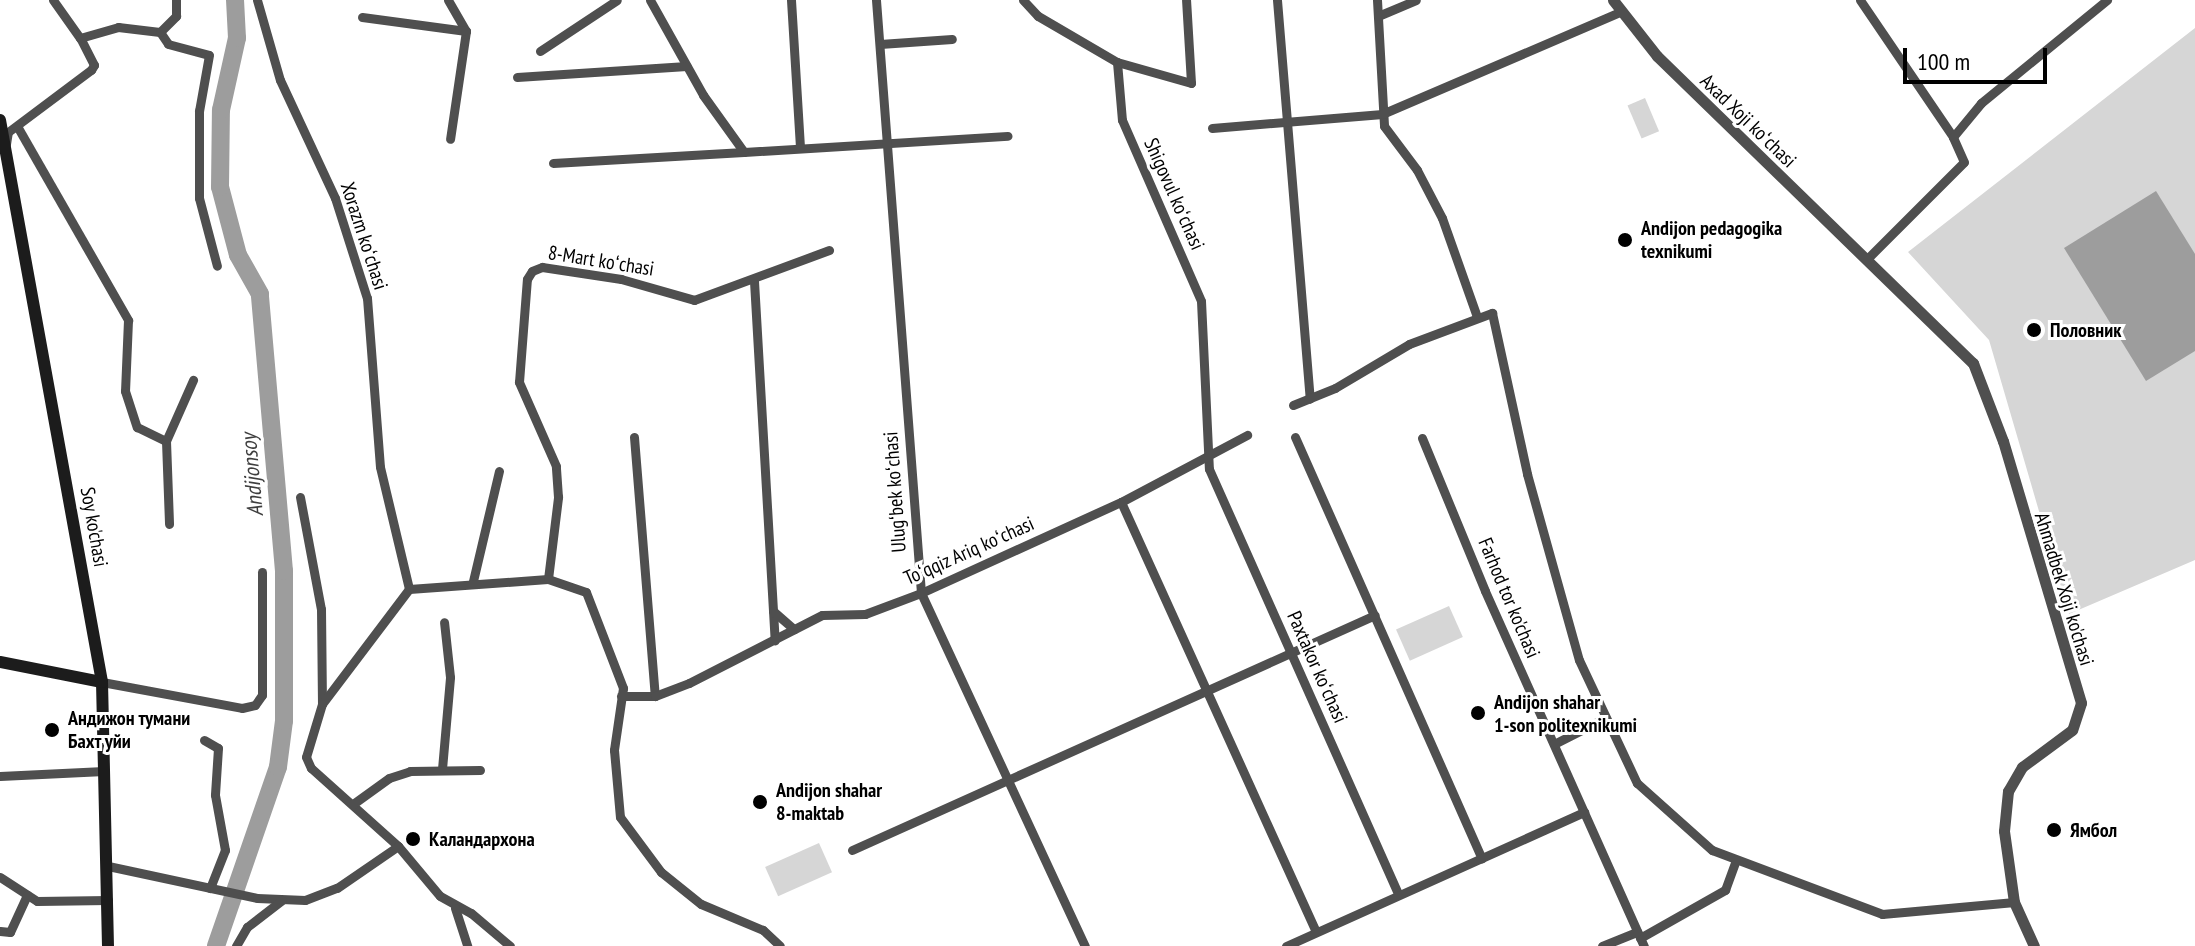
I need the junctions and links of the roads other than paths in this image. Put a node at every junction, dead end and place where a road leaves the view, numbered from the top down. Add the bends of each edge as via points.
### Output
1 (53, 0) edge
2 (176, 0) edge
3 (257, 0) edge
4 (448, 0) edge
5 (617, 0) edge
6 (650, 0) edge
7 (791, 0) edge
8 (876, 0) edge
9 (1023, 0) edge
10 (1186, 0) edge
11 (1277, 0) edge
12 (1377, 0) edge
13 (1416, 0) edge
14 (1613, 0) edge
15 (1860, 0) edge
16 (2107, 0) edge
17 (2093, 4) edge
18 (1620, 12) junction
19 (1378, 16) junction
20 (362, 17) dead end
21 (466, 31) junction
22 (160, 32) junction
23 (80, 38) junction
24 (952, 39) dead end
25 (880, 44) junction
26 (540, 51) dead end
27 (1117, 62) junction
28 (687, 66) junction
29 (517, 77) dead end
30 (1382, 114) junction
31 (0, 120) edge
32 (1286, 121) junction
33 (17, 126) junction
34 (1212, 128) dead end
35 (1008, 136) dead end
36 (1953, 137) junction
37 (450, 139) dead end
38 (889, 144) junction
39 (800, 148) junction
40 (3, 151) edge
41 (744, 152) junction
42 (553, 163) dead end
43 (829, 250) dead end
44 (1869, 257) junction
45 (217, 266) dead end
46 (754, 281) junction
47 (1477, 317) junction
48 (193, 380) dead end
49 (1310, 399) junction
50 (1293, 405) dead end
51 (1247, 435) dead end
52 (634, 437) dead end
53 (1295, 437) dead end
54 (1422, 438) dead end
55 (166, 441) junction
56 (1211, 453) junction
57 (499, 471) dead end
58 (300, 497) dead end
59 (1121, 502) junction
60 (169, 524) dead end
61 (262, 572) dead end
62 (548, 579) junction
63 (473, 581) junction
64 (409, 589) junction
65 (921, 593) junction
66 (772, 609) junction
67 (1375, 615) junction
68 (444, 622) dead end
69 (794, 629) junction
70 (775, 640) junction
71 (1291, 653) junction
72 (0, 662) edge
73 (102, 682) junction
74 (1205, 691) junction
75 (621, 696) junction
76 (655, 696) junction
77 (322, 704) junction
78 (1605, 718) junction
79 (204, 740) dead end
80 (1554, 744) junction
81 (442, 769) junction
82 (480, 770) dead end
83 (104, 771) junction
84 (0, 776) edge
85 (1008, 779) junction
86 (353, 804) junction
87 (1584, 812) junction
88 (398, 846) junction
89 (852, 850) dead end
90 (1482, 858) junction
91 (1736, 860) junction
92 (108, 866) junction
93 (0, 877) edge
94 (214, 890) junction
95 (1398, 894) junction
96 (27, 895) junction
97 (108, 900) junction
98 (282, 900) junction
99 (2014, 902) junction
100 (455, 908) junction
101 (0, 931) edge
102 (1316, 931) junction
103 (1640, 939) edge
104 (108, 946) edge
105 (236, 946) edge
106 (467, 946) edge
107 (510, 946) edge
108 (780, 946) edge
109 (1085, 946) edge
110 (1286, 946) edge
111 (1602, 946) edge
112 (2034, 946) edge

1 - 23 street
2 - 22 street via 176,16
3 - 64 street, Xorazm koʻchasi via 280,80 335,198 367,298 380,467
4 - 21 street
5 - 26 street
6 - 28 street
7 - 39 street
8 - 25 street, Ulugʻbek koʻchasi
9 - 27 street via 1038,16
10 - 27 street via 1191,83
11 - 32 street
12 - 19 street
13 - 19 street
14 - 18 street, Axad Xoji koʻchasi
15 - 36 street
16 - 17 street
17 - 36 street via 2015,71
18 - 30 street
18 - 44 street, Axad Xoji koʻchasi via 1657,56
19 - 30 street
20 - 21 street
21 - 37 street
22 - 23 street via 118,27
22 - 45 street via 168,44 209,55 199,111 199,198
23 - 33 street via 94,65 91,70
24 - 25 street
25 - 38 street, Ulugʻbek koʻchasi
27 - 56 street, Shigovul koʻchasi via 1122,120 1201,301
28 - 29 street
28 - 41 street
30 - 32 street
30 - 47 street via 1442,218
31 - 40 main road, Soy ko'chasi
32 - 34 street
32 - 49 street
33 - 40 street via 8,132
33 - 55 street via 128,320 125,391 137,427
35 - 38 street
36 - 44 street via 1964,162
38 - 39 street
38 - 65 street, Ulugʻbek koʻchasi
39 - 41 street
40 - 73 main road, Soy ko'chasi
41 - 42 street
43 - 46 street, 8-Mart koʻchasi
44 - 99 street, Ahmadbek Xoji ko'chasi via 1973,363 2003,441 2081,703 2072,730 2022,767 2008,791 2004,831
46 - 62 street, 8-Mart koʻchasi via 694,300 621,279 542,267 532,271 527,279 519,382 556,466 558,497
46 - 66 street
47 - 49 street via 1409,344
47 - 78 street via 1488,312 1494,317 1561,602
48 - 55 street
49 - 50 street
51 - 56 street, Toʻqqiz Ariq koʻchasi
52 - 76 street
53 - 67 street
54 - 80 street, Farhod tor ko'chasi
55 - 60 street
56 - 59 street, Toʻqqiz Ariq koʻchasi
56 - 71 street, Paxtakor koʻchasi via 1209,469
57 - 63 street
58 - 77 street via 321,609
59 - 65 street, Toʻqqiz Ariq koʻchasi
59 - 74 street
61 - 73 street via 262,695 255,705 242,708
62 - 63 street
62 - 75 street via 578,586 590,598 623,688
63 - 64 street
64 - 77 street
65 - 69 street, Toʻqqiz Ariq koʻchasi via 865,614 825,614
65 - 85 street, Ulugʻbek koʻchasi
66 - 69 street
66 - 70 street
67 - 71 street
67 - 90 street
68 - 81 street via 450,677
69 - 70 street, Toʻqqiz Ariq koʻchasi
70 - 76 street, Toʻqqiz Ariq koʻchasi
71 - 74 street
71 - 95 street, Paxtakor koʻchasi
72 - 73 main road
73 - 83 main road, Soy ko'chasi
74 - 85 street
74 - 102 street
75 - 76 street, Toʻqqiz Ariq koʻchasi
75 - 108 street via 614,750 620,817 661,872 701,904 763,930
77 - 86 street via 306,757 311,768
78 - 80 street
78 - 91 street via 1637,783 1692,835
79 - 94 street via 218,748 215,795 225,850
80 - 87 street, Farhod tor ko'chasi
81 - 82 street
81 - 86 street via 389,778
83 - 84 street
83 - 92 main road, Soy ko'chasi
85 - 89 street
85 - 109 street, Ulugʻbek koʻchasi
86 - 88 street
87 - 90 street
87 - 103 street, Farhod tor ko'chasi
88 - 98 street via 337,888 305,900
88 - 100 street
90 - 95 street
91 - 99 street via 1882,914
91 - 103 street via 1725,890
92 - 94 street
92 - 97 main road, Soy ko'chasi
93 - 96 street
94 - 98 street
95 - 102 street
96 - 97 street via 50,902
96 - 101 street via 10,932
97 - 104 main road, Soy ko'chasi
98 - 105 street via 247,927
99 - 112 street, Ahmadbek Xoji ko'chasi
100 - 106 street
100 - 107 street via 471,913
102 - 110 street
103 - 111 street

